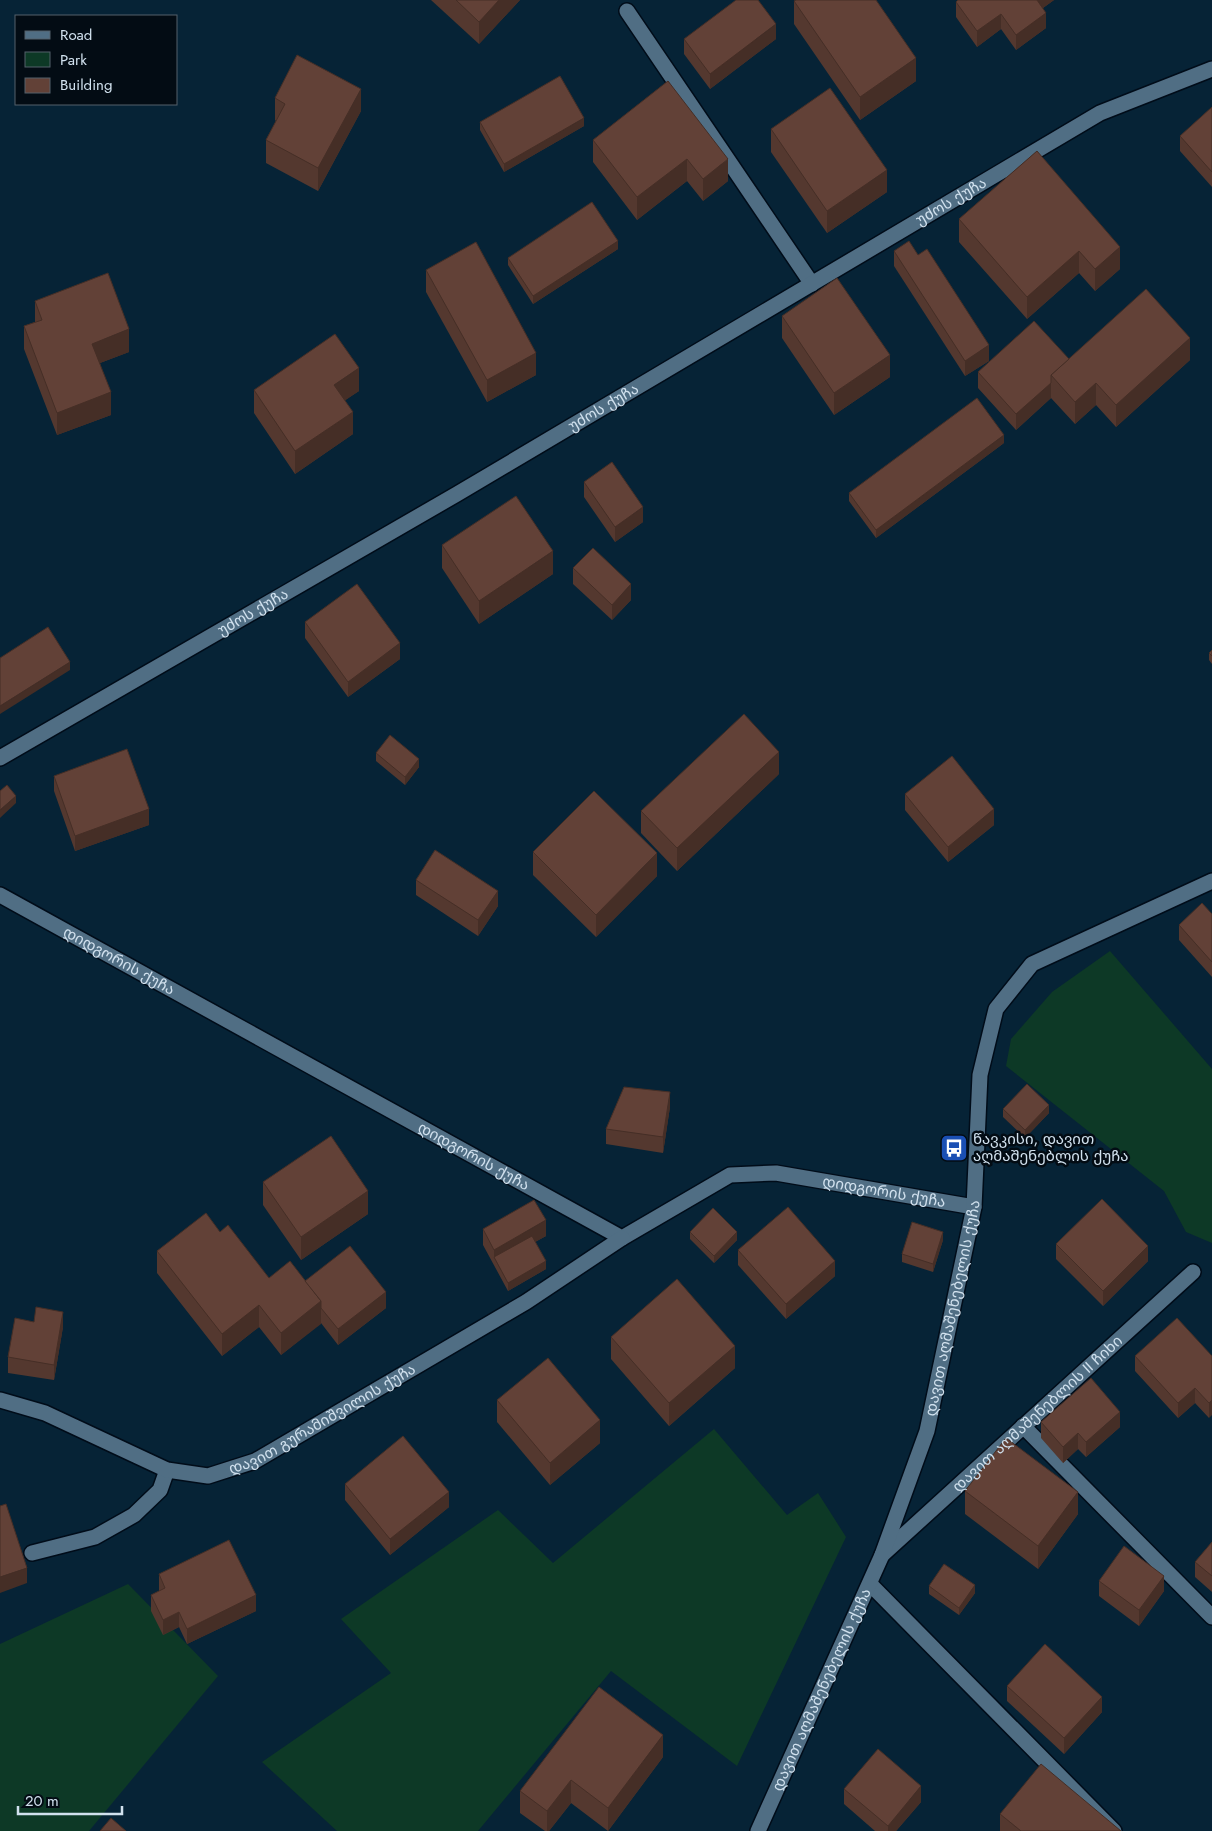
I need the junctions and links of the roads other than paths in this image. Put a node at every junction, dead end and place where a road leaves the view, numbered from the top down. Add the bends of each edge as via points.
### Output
1 (627, 11) dead end
2 (1212, 69) edge
3 (812, 284) junction
4 (0, 758) edge
5 (1212, 881) edge
6 (0, 896) edge
7 (974, 1207) junction
8 (622, 1238) junction
9 (1193, 1272) dead end
10 (0, 1400) edge
11 (1023, 1426) junction
12 (167, 1470) junction
13 (32, 1553) dead end
14 (882, 1555) junction
15 (870, 1584) junction
16 (1212, 1617) edge
17 (758, 1831) edge
18 (1114, 1831) edge

1 - 3 street
2 - 3 street, უძოს ქუჩა via 1100,113
3 - 4 street, უძოს ქუჩა
5 - 7 street, დავით აღმაშენებელის ქუჩა via 1032,964 996,1010 980,1075
6 - 8 street, დიდგორის ქუჩა
7 - 8 street, დიდგორის ქუჩა via 776,1172 730,1175
7 - 14 street, დავით აღმაშენებელის ქუჩა via 927,1432
8 - 12 street, დავით გურამიშვილის ქუჩა via 526,1302 255,1461 208,1476
9 - 11 street, დავით აღმაშენებლის II ჩიხი
10 - 12 street, დავით გურამიშვილის ქუჩა via 45,1413
11 - 14 street, დავით აღმაშენებლის II ჩიხი
11 - 16 street
12 - 13 street via 160,1490 134,1515 95,1537
14 - 15 street, დავით აღმაშენებელის ქუჩა
15 - 17 street, დავით აღმაშენებელის ქუჩა
15 - 18 street

